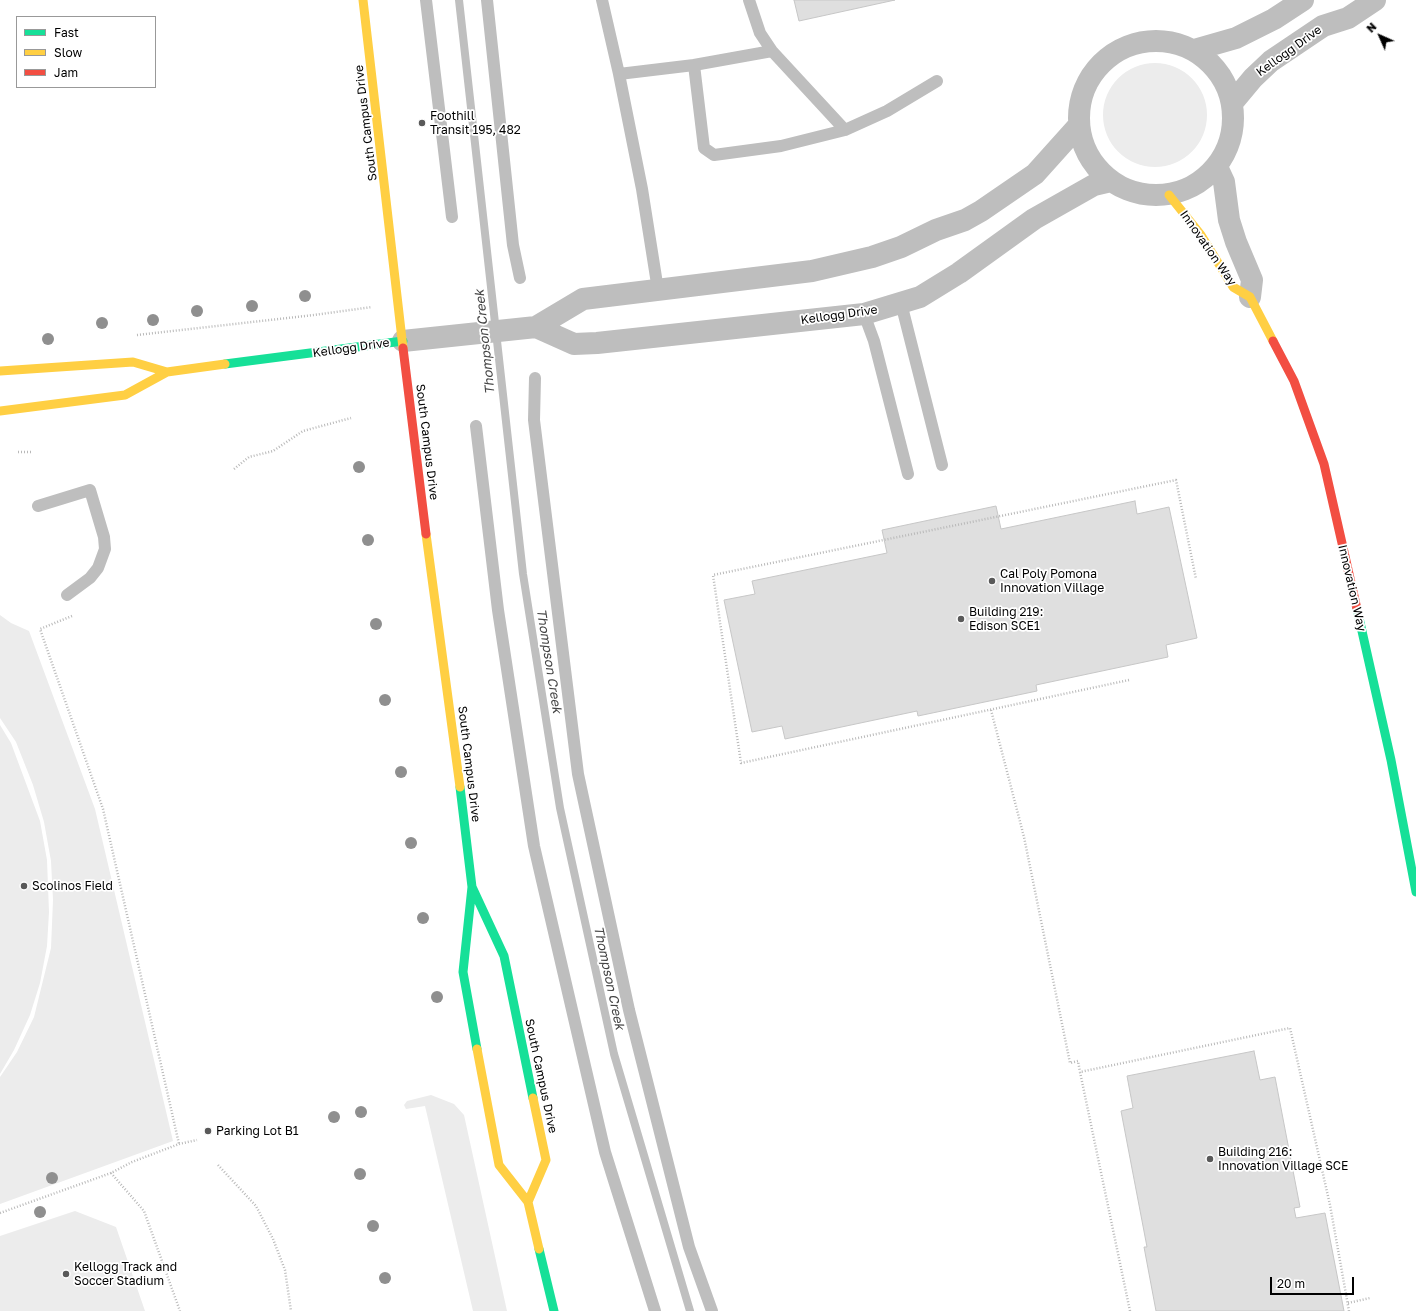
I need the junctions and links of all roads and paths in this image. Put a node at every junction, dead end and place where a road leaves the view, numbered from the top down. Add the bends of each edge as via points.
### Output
1 (363, 0) edge
2 (426, 0) edge
3 (487, 0) edge
4 (602, 0) edge
5 (749, 0) edge
6 (1303, 0) edge
7 (1376, 0) edge
8 (1194, 50) junction
9 (772, 51) junction
10 (694, 65) junction
11 (619, 74) junction
12 (937, 81) dead end
13 (1233, 102) junction
14 (1079, 125) junction
15 (845, 130) junction
16 (1217, 167) junction
17 (1110, 181) junction
18 (1169, 195) junction
19 (452, 217) dead end
20 (520, 278) dead end
21 (658, 290) junction
22 (1250, 297) junction
23 (398, 303) junction
24 (901, 303) junction
25 (864, 314) junction
26 (528, 328) junction
27 (132, 336) dead end
28 (403, 341) junction
29 (0, 371) edge
30 (167, 372) junction
31 (535, 378) dead end
32 (0, 411) edge
33 (351, 418) dead end
34 (476, 426) dead end
35 (18, 452) dead end
36 (32, 452) dead end
37 (942, 465) dead end
38 (234, 469) dead end
39 (908, 474) dead end
40 (38, 506) dead end
41 (1196, 579) dead end
42 (66, 595) dead end
43 (74, 615) dead end
44 (1129, 680) dead end
45 (991, 710) junction
46 (472, 887) junction
47 (1416, 892) edge
48 (1080, 1072) junction
49 (197, 1140) dead end
50 (179, 1144) junction
51 (218, 1165) dead end
52 (111, 1173) junction
53 (528, 1202) junction
54 (0, 1213) edge
55 (1370, 1298) dead end
56 (1348, 1303) junction
57 (180, 1311) edge
58 (291, 1311) edge
59 (554, 1311) edge
60 (655, 1311) edge
61 (712, 1311) edge
62 (1130, 1311) edge
63 (1349, 1311) edge

1 - 23 street, South Campus Drive
2 - 19 lane
3 - 20 lane via 513,245
4 - 11 lane
5 - 9 lane via 760,33
6 - 8 street via 1274,19 1236,38
7 - 13 street, Kellogg Drive via 1348,18 1323,26 1271,61
8 - 13 street via 1219,72 1228,86
8 - 14 street via 1158,40 1139,42 1106,59 1094,72 1085,89 1080,106
9 - 10 lane
9 - 15 lane
10 - 11 lane
10 - 15 lane via 704,148 714,155 781,146
11 - 21 lane via 642,188
12 - 15 lane via 887,111
13 - 16 street via 1234,125 1228,147
14 - 17 street via 1084,146 1095,166
14 - 21 street, Kellogg Drive via 1035,174 965,220 936,230 901,247 850,263 812,271
16 - 18 street via 1204,180
16 - 22 street, Innovation Way via 1224,182 1229,220 1252,280
17 - 18 street via 1138,194
17 - 24 street, Kellogg Drive via 1094,185 1034,219 940,286 920,297
18 - 22 street, Innovation Way via 1200,235 1233,287
21 - 26 street, Kellogg Drive via 583,299
22 - 47 street, Innovation Way via 1294,381 1324,464 1391,760
23 - 27 path via 314,316
23 - 28 street, South Campus Drive
24 - 25 street, Kellogg Drive
24 - 37 lane
25 - 26 street, Kellogg Drive via 574,344
25 - 39 lane via 874,341
26 - 28 street, Kellogg Drive
28 - 30 street, Kellogg Drive
28 - 46 street, South Campus Drive
29 - 30 street, Kellogg Drive via 133,362
30 - 32 street, Kellogg Drive via 125,395
31 - 61 lane via 534,420 578,774 629,1010 689,1247
33 - 38 path via 303,431 273,451 249,457
34 - 60 lane via 498,610 534,846 605,1152
35 - 36 path
40 - 42 lane via 90,490 106,549 98,568 90,578
41 - 45 path via 1176,480 713,575 741,763
43 - 50 path via 40,629 103,809
44 - 45 path
45 - 48 path via 1024,837 1070,1063 1078,1061
46 - 53 street, South Campus Drive via 463,972 499,1165
46 - 53 street, South Campus Drive via 504,956 546,1160
48 - 56 path via 1290,1028 1330,1205
48 - 62 path
49 - 50 path
50 - 52 path
51 - 58 path via 256,1206 273,1239 285,1270
52 - 54 path
52 - 57 path via 144,1211
53 - 59 street, South Campus Drive
55 - 56 path
56 - 63 path

